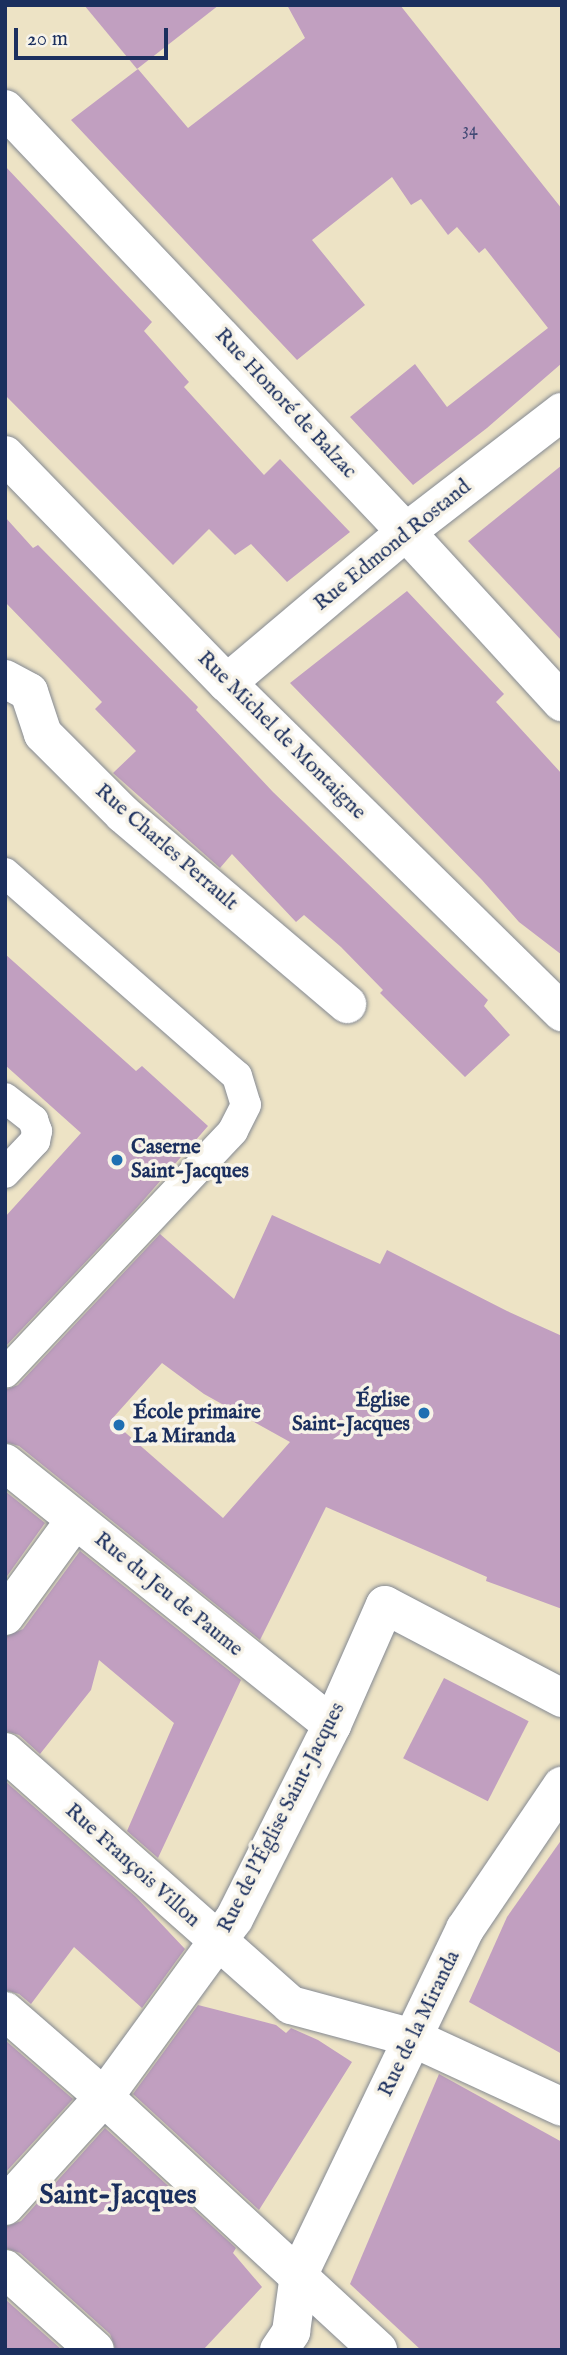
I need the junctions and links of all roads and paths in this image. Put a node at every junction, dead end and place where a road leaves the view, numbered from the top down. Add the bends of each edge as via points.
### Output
1 (5, 109) edge
2 (562, 412) edge
3 (5, 455) edge
4 (406, 532) junction
5 (5, 679) edge
6 (226, 683) junction
7 (562, 702) edge
8 (5, 873) edge
9 (347, 1004) dead end
10 (562, 1012) edge
11 (5, 1098) edge
12 (5, 1173) edge
13 (5, 1373) edge
14 (5, 1463) edge
15 (75, 1520) junction
16 (5, 1616) edge
17 (562, 1698) edge
18 (332, 1725) junction
19 (5, 1752) edge
20 (562, 1786) edge
21 (218, 1943) junction
22 (5, 2011) edge
23 (413, 2038) junction
24 (104, 2097) junction
25 (562, 2107) edge
26 (5, 2206) edge
27 (5, 2269) edge
28 (299, 2274) junction
29 (95, 2350) edge
30 (279, 2350) edge
31 (378, 2350) edge

1 - 4 street, Rue Honoré de Balzac
2 - 4 street, Rue Edmond Rostand
3 - 6 street, Rue Michel de Montaigne
4 - 6 street, Rue Edmond Rostand
4 - 7 street, Rue Honoré de Balzac
5 - 9 street, Rue Charles Perrault via 29,692 43,734 123,814
6 - 10 street, Rue Michel de Montaigne
8 - 13 lane via 237,1076 246,1105 233,1131
11 - 12 lane via 33,1120 37,1131 35,1142
14 - 15 street, Rue du Jeu de Paume
15 - 16 street
15 - 18 street, Rue du Jeu de Paume
17 - 18 street, Rue de l'Église Saint-Jacques via 385,1605
18 - 21 street, Rue de l'Église Saint-Jacques
19 - 21 street, Rue François Villon
20 - 23 street, Rue de la Miranda via 465,1929
21 - 23 street, Rue François Villon via 290,2005
21 - 24 street, Rue de l'Église Saint-Jacques
22 - 24 street
23 - 25 street, Rue François Villon
23 - 28 street, Rue de la Miranda
24 - 26 street, Rue de l'Église Saint-Jacques
24 - 28 street
27 - 29 street
28 - 30 street, Rue de la Miranda via 291,2332
28 - 31 street

